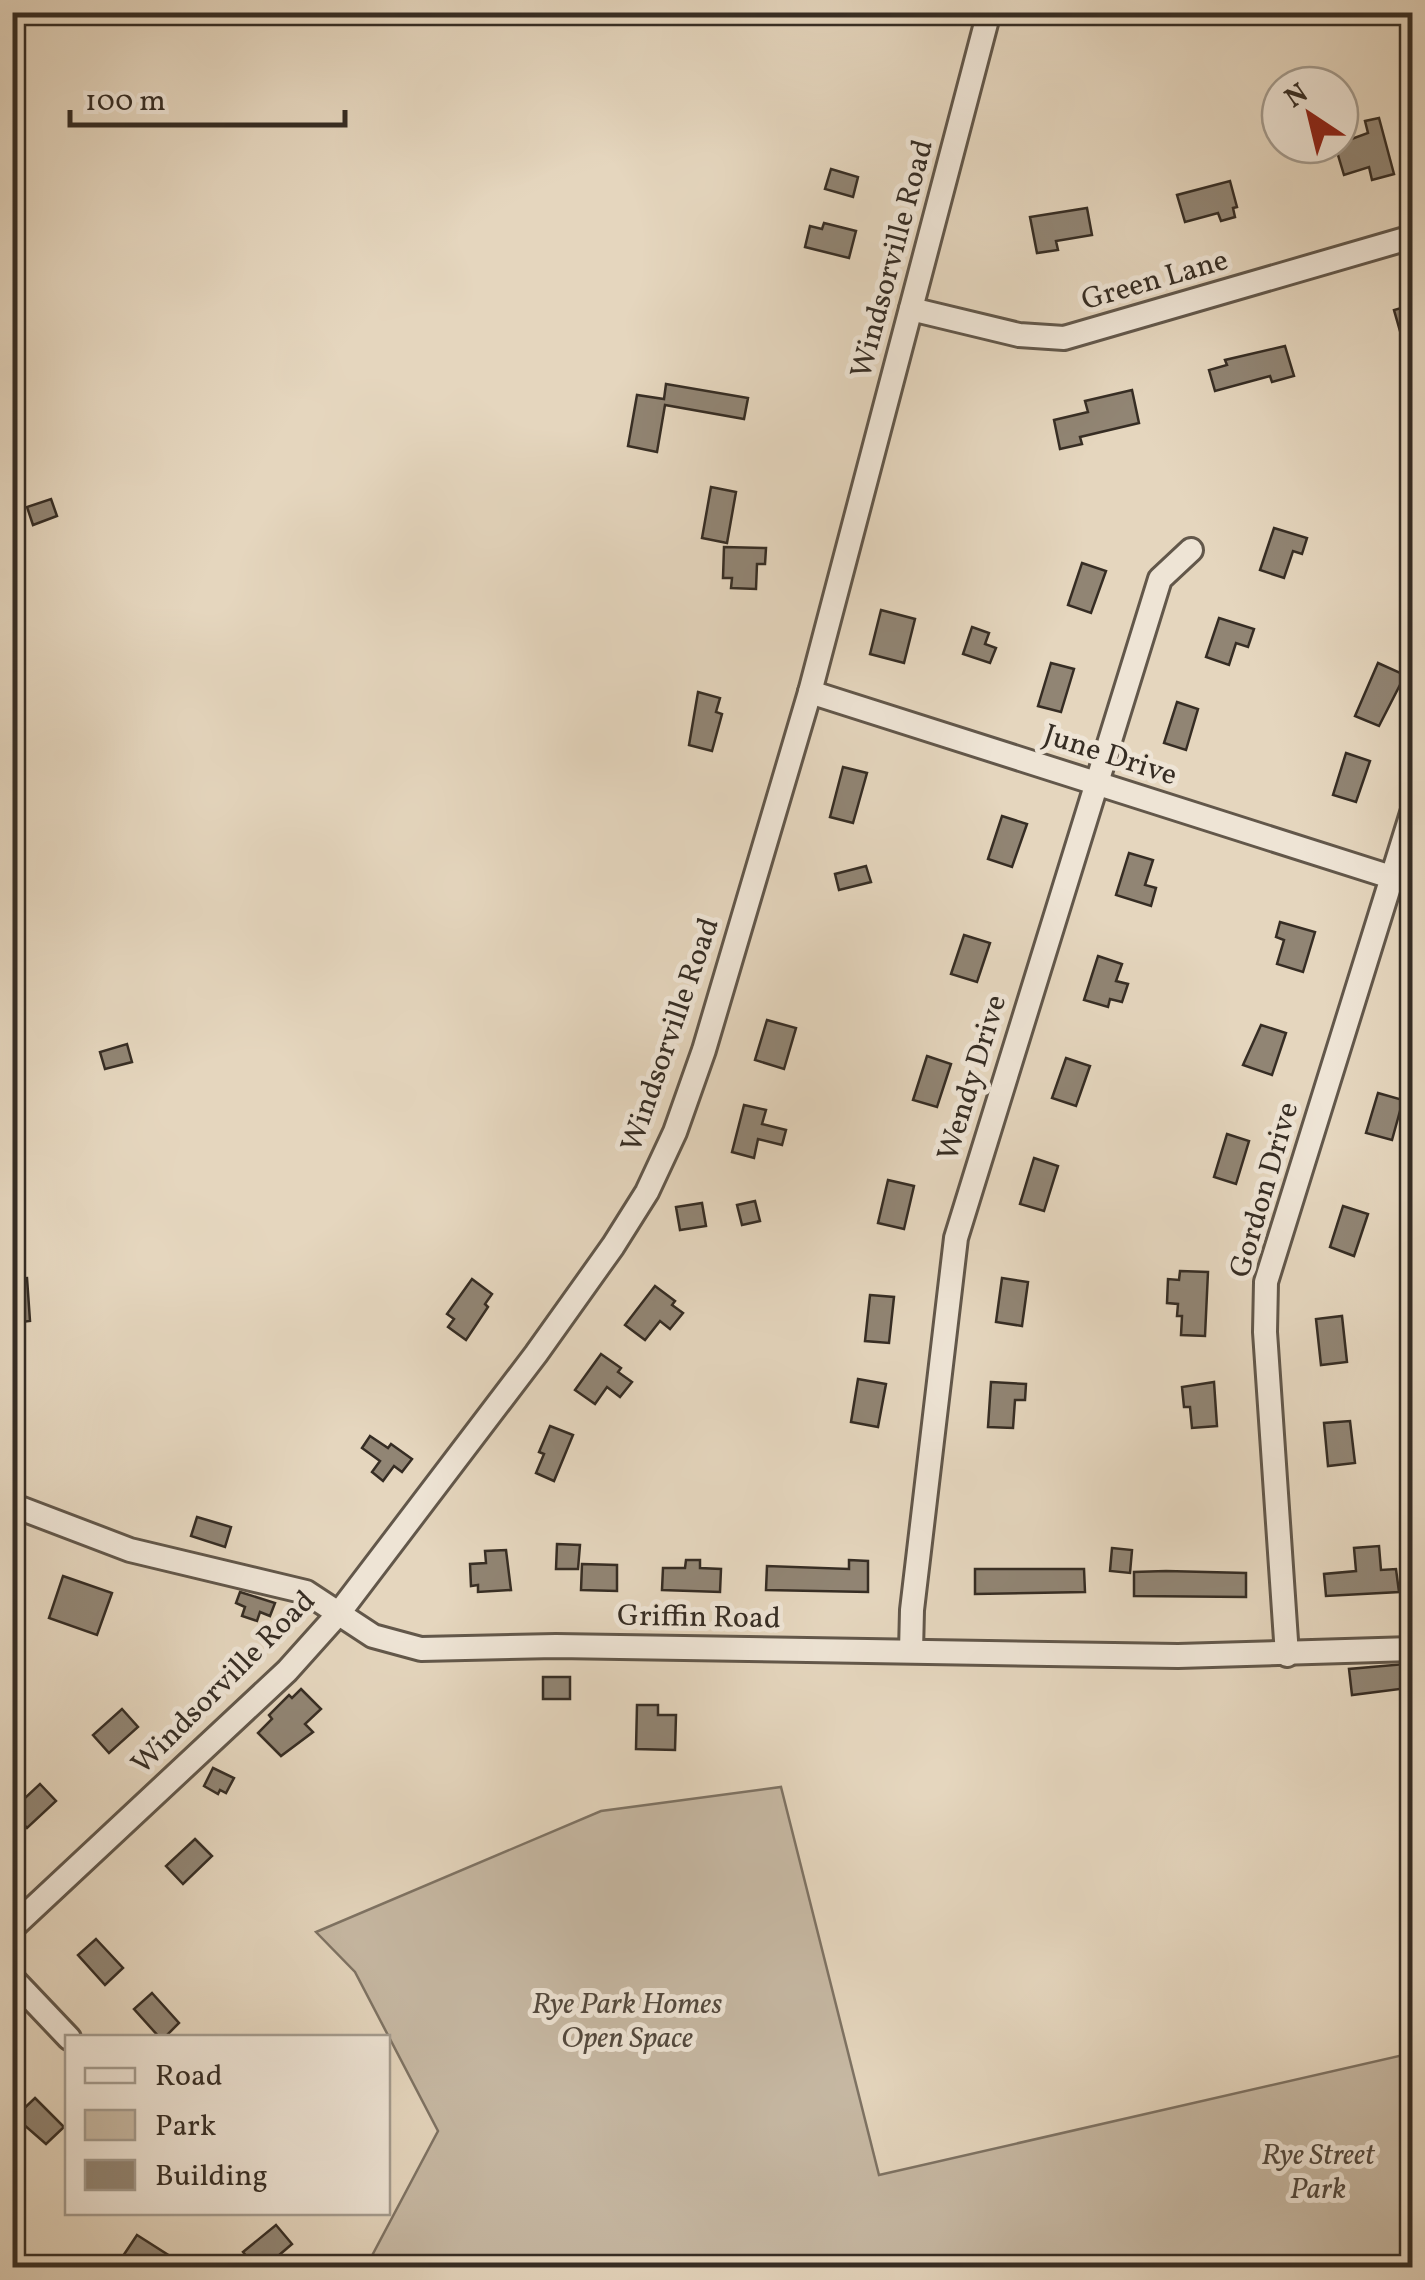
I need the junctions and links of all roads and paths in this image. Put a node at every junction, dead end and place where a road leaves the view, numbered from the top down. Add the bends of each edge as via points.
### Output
1 (988, 12) edge
2 (1412, 237) edge
3 (911, 310) junction
4 (1191, 550) dead end
5 (810, 692) junction
6 (1096, 783) junction
7 (1412, 813) edge
8 (1391, 877) junction
9 (12, 1506) edge
10 (339, 1613) junction
11 (1412, 1649) edge
12 (911, 1651) junction
13 (1288, 1655) junction
14 (12, 1928) edge
15 (12, 1978) edge
16 (66, 2035) edge

1 - 3 street, Windsorville Road
2 - 3 street, Green Lane via 1064,338 1019,335
3 - 5 street, Windsorville Road
4 - 6 street, Wendy Drive via 1160,579
5 - 6 street, June Drive
5 - 10 street, Windsorville Road via 704,1050 646,1192 536,1354
6 - 8 street, June Drive
6 - 12 street, Wendy Drive via 956,1238
7 - 8 street, Gordon Drive
8 - 13 street, Gordon Drive via 1266,1282
9 - 10 street, Griffin Road via 130,1550 306,1592
10 - 12 street, Griffin Road via 373,1636 422,1649
10 - 14 street, Windsorville Road via 288,1671
11 - 13 street, Griffin Road
12 - 13 street, Griffin Road
15 - 16 street

